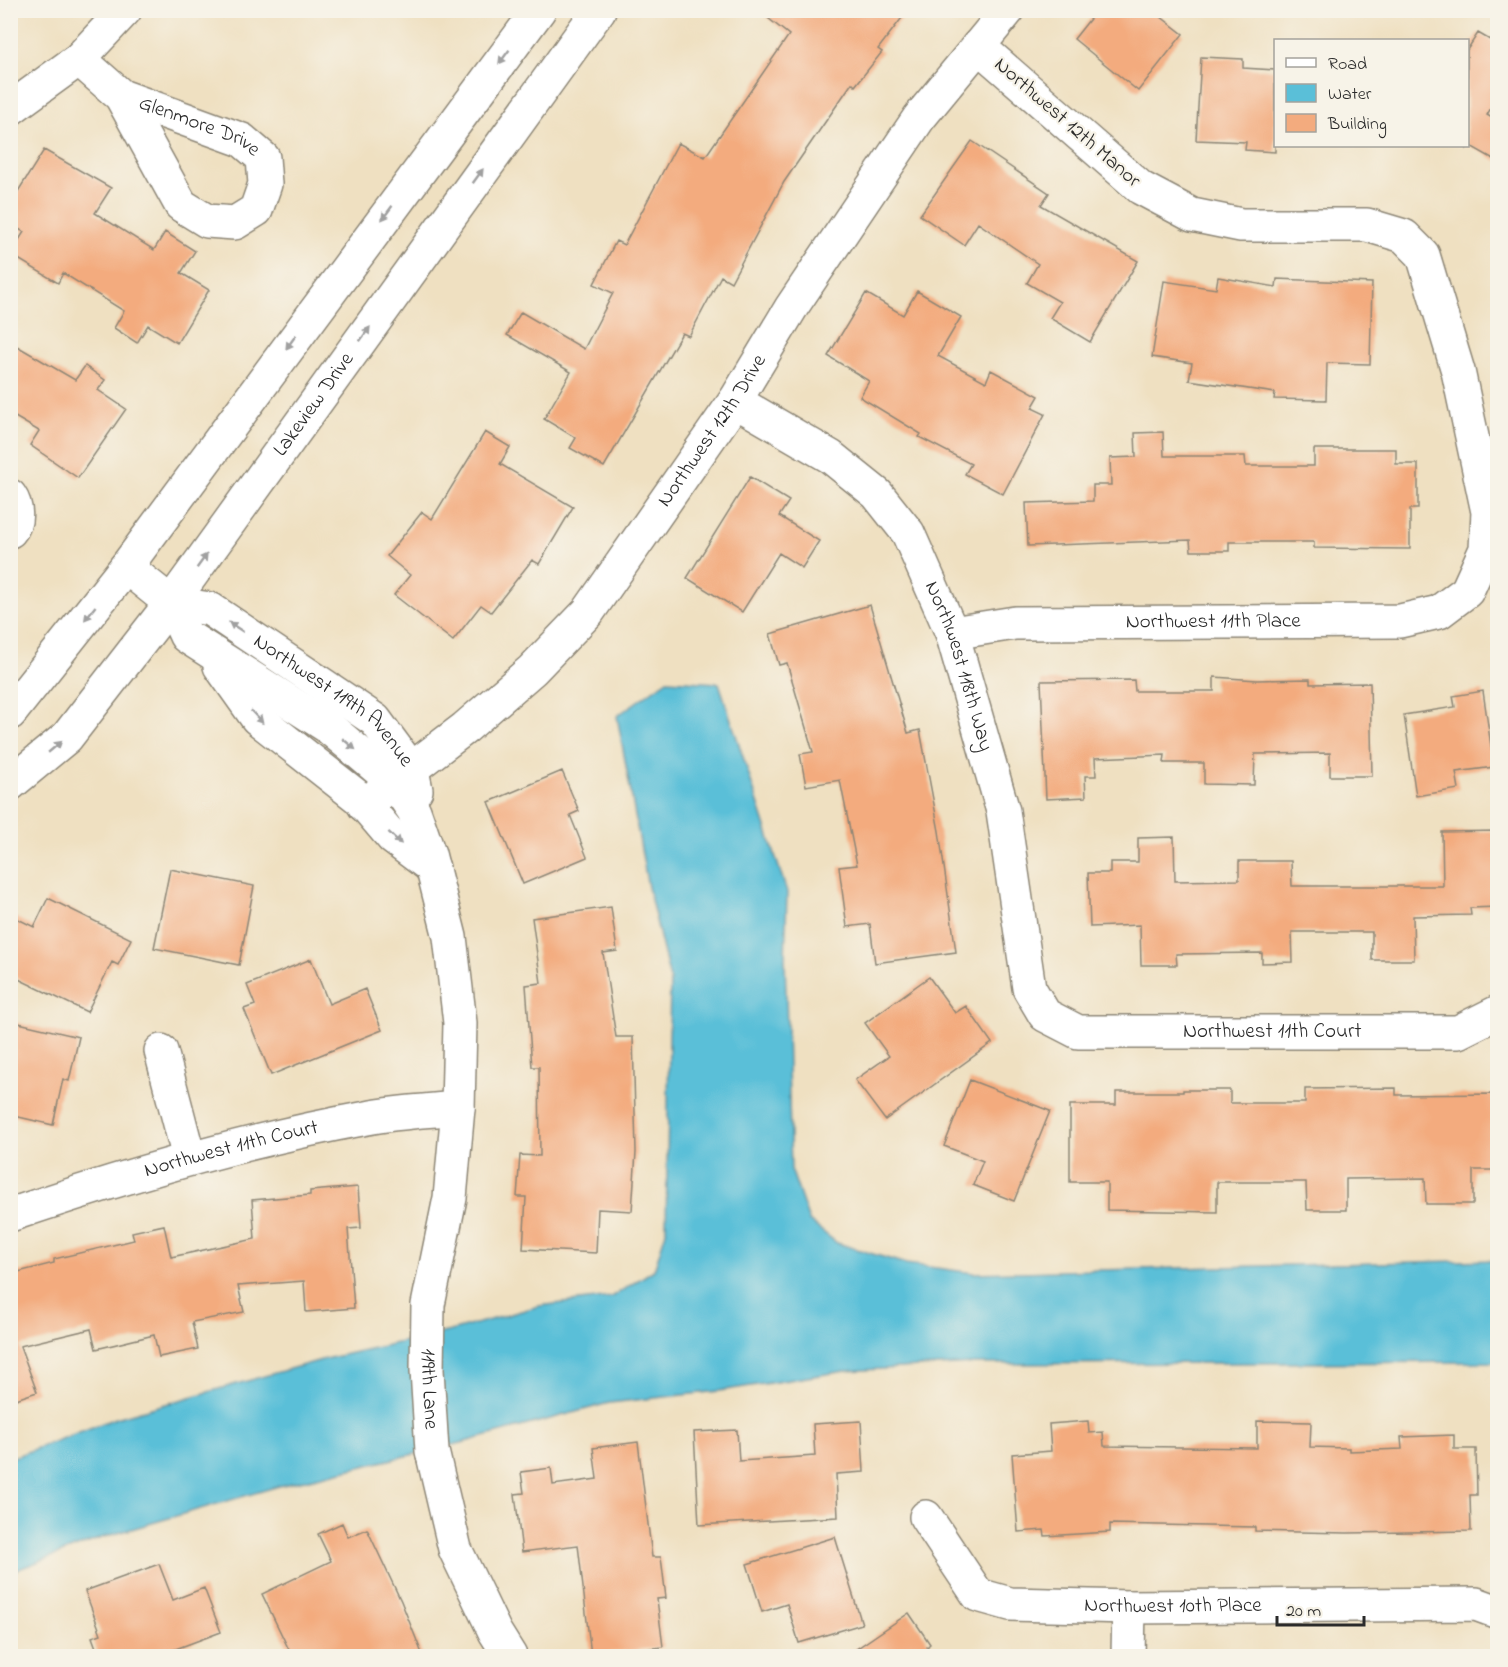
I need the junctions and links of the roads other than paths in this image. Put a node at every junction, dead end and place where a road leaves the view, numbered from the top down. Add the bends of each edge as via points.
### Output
1 (125, 10) edge
2 (539, 10) edge
3 (599, 10) edge
4 (1008, 10) edge
5 (978, 46) junction
6 (79, 59) junction
7 (121, 96) junction
8 (10, 109) edge
9 (735, 401) junction
10 (10, 496) edge
11 (10, 531) edge
12 (126, 567) junction
13 (1467, 591) joint
14 (171, 603) junction
15 (952, 633) junction
16 (210, 653) junction
17 (10, 713) edge
18 (404, 777) junction
19 (10, 784) edge
20 (364, 805) junction
21 (431, 861) junction
22 (1497, 1012) edge
23 (1045, 1015) joint
24 (160, 1051) dead end
25 (458, 1108) junction
26 (189, 1158) junction
27 (10, 1215) edge
28 (926, 1516) dead end
29 (1129, 1607) junction
30 (1497, 1612) edge
31 (510, 1656) edge
32 (1128, 1656) edge

1 - 6 street
2 -> 12 street
14 -> 3 street, Lakeview Drive
4 - 5 street, Northwest 12th Drive
5 - 9 street, Northwest 12th Drive via 919,118
5 - 13 street, Northwest 12th Manor via 1141,188 1192,215 1241,225 1367,225 1404,237 1423,255 1458,371 1488,512 1486,549
6 - 7 street, Glenmore Drive
6 - 8 street
7 - 7 street, Glenmore Drive via 242,140 263,158 265,184 256,210 235,224 207,221 181,205
9 - 15 street, Northwest 118th Way via 831,457 877,494 908,533
9 - 18 street, Northwest 12th Drive via 588,612 532,670
10 - 11 street via 16,504 14,527
12 - 14 street, Northwest 119th Avenue
12 -> 17 street
13 - 15 street, Northwest 11th Place via 1439,612 1400,621 1015,624
14 - 16 street, Northwest 119th Avenue via 186,636
18 -> 14 street, Northwest 119th Avenue via 375,720 210,609
19 -> 14 street, Lakeview Drive via 67,737
15 - 23 street, Northwest 118th Way via 1003,812 1029,988
16 -> 18 street, Northwest 119th Avenue
16 -> 20 street, Northwest 119th Avenue via 257,718
18 - 20 street, Northwest 12th Drive
18 - 21 street, Northwest 119th Avenue
20 -> 21 street, Northwest 119th Avenue via 393,838
21 - 25 street, Northwest 119th Avenue via 450,937 460,1023
22 - 23 street, Northwest 11th Court via 1458,1032 1077,1032
24 - 26 street
25 - 26 street, Northwest 11th Court via 369,1118
25 - 31 street, 119th Lane via 450,1198 428,1305 432,1451 455,1549
26 - 27 street, Northwest 11th Court
28 - 29 street, Northwest 10th Place via 978,1595 1010,1604
29 - 30 street, Northwest 10th Place via 1476,1604
29 - 32 street

